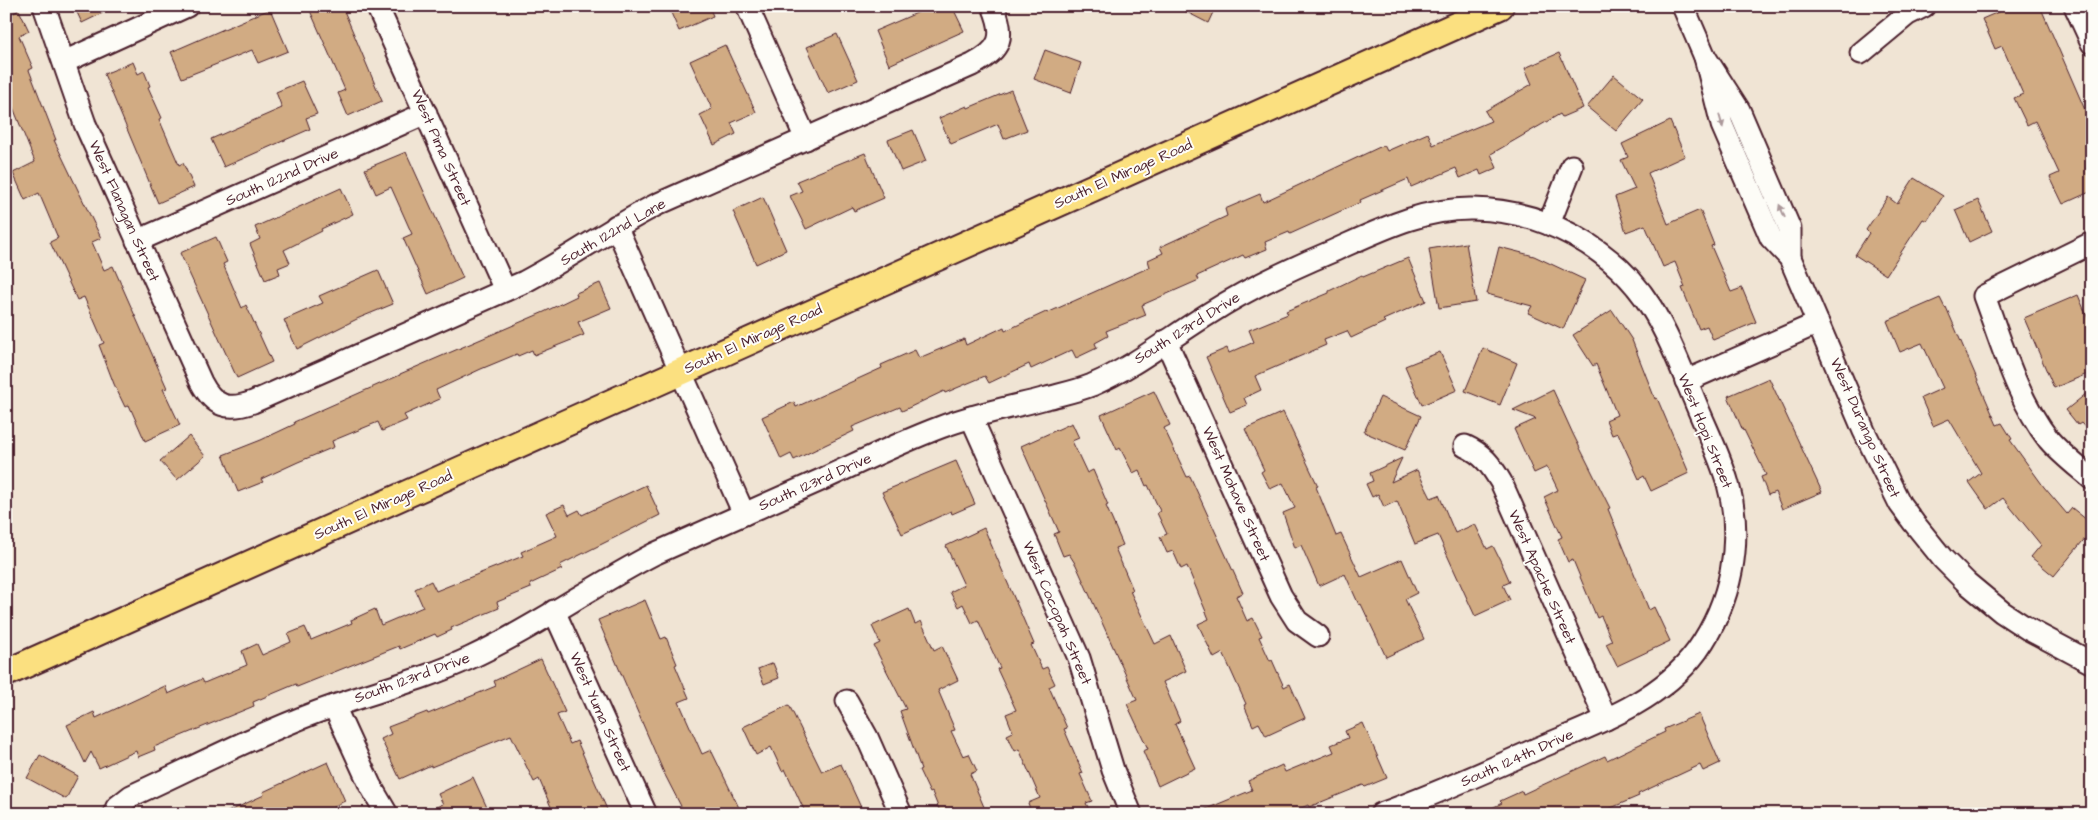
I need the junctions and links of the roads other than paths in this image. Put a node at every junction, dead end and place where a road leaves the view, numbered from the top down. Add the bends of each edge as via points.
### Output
1 (44, 6) edge
2 (187, 6) edge
3 (377, 6) edge
4 (747, 6) edge
5 (993, 6) edge
6 (1500, 6) edge
7 (1683, 6) edge
8 (1924, 6) edge
9 (2075, 6) edge
10 (2092, 43) edge
11 (1861, 53) dead end
12 (64, 62) junction
13 (426, 113) junction
14 (806, 139) junction
15 (1572, 166) dead end
16 (1541, 221) junction
17 (616, 226) junction
18 (137, 241) junction
19 (2092, 243) edge
20 (505, 290) junction
21 (1818, 323) junction
22 (1166, 341) junction
23 (681, 372) junction
24 (1686, 381) junction
25 (222, 406) joint
26 (971, 417) junction
27 (1465, 446) dead end
28 (2092, 479) edge
29 (744, 514) junction
30 (554, 611) junction
31 (1318, 636) dead end
32 (2092, 663) edge
33 (6, 673) edge
34 (1650, 696) joint
35 (847, 700) dead end
36 (334, 706) junction
37 (1606, 719) junction
38 (114, 814) edge
39 (387, 814) edge
40 (646, 814) edge
41 (901, 814) edge
42 (1131, 814) edge
43 (1381, 814) edge

1 - 12 street, West Flanagan Street
2 - 12 street
3 - 13 street, West Pima Street
4 - 14 street
5 - 14 street, South 122nd Lane via 1001,30 999,43 993,52 972,65
6 - 23 main road, South El Mirage Road
7 - 21 street, West Durango Street via 1705,57 1739,110 1790,229 1790,258
8 - 11 street via 1908,14
9 - 10 street
12 - 18 street, West Flanagan Street via 85,124
13 - 18 street, South 122nd Drive
13 - 20 street, West Pima Street
14 - 17 street, South 122nd Lane via 658,204
15 - 16 street
16 - 22 street, South 123rd Drive via 1479,209 1443,211 1410,218 1272,278 1230,300
16 - 24 street, West Hopi Street via 1576,237 1630,280 1654,311
17 - 20 street, South 122nd Lane via 549,268
17 - 23 street
18 - 25 street, West Flanagan Street via 201,382 212,400
19 - 28 street via 1984,296 2019,387 2034,416 2050,441
20 - 25 street, South 122nd Lane via 254,402
21 - 24 street
21 - 32 street, West Durango Street via 1886,477 1914,523 1949,565 2002,612
22 - 26 street, South 123rd Drive via 1090,385
22 - 31 street, West Mohave Street via 1285,602 1297,621
23 - 29 street
23 - 33 main road, South El Mirage Road
24 - 34 street, West Hopi Street via 1728,485 1733,507 1735,550 1725,595 1707,635 1682,669
26 - 29 street, South 123rd Drive via 910,439
26 - 42 street, West Cocopah Street via 1081,664 1113,770
27 - 37 street, West Apache Street via 1486,458 1500,482
29 - 30 street, South 123rd Drive via 647,557
30 - 36 street, South 123rd Drive via 507,640 453,666
30 - 40 street, West Yuma Street
34 - 37 street, South 124th Drive
35 - 41 street
36 - 38 street, South 123rd Drive via 280,727 130,796
36 - 39 street
37 - 43 street, South 124th Drive via 1431,796

